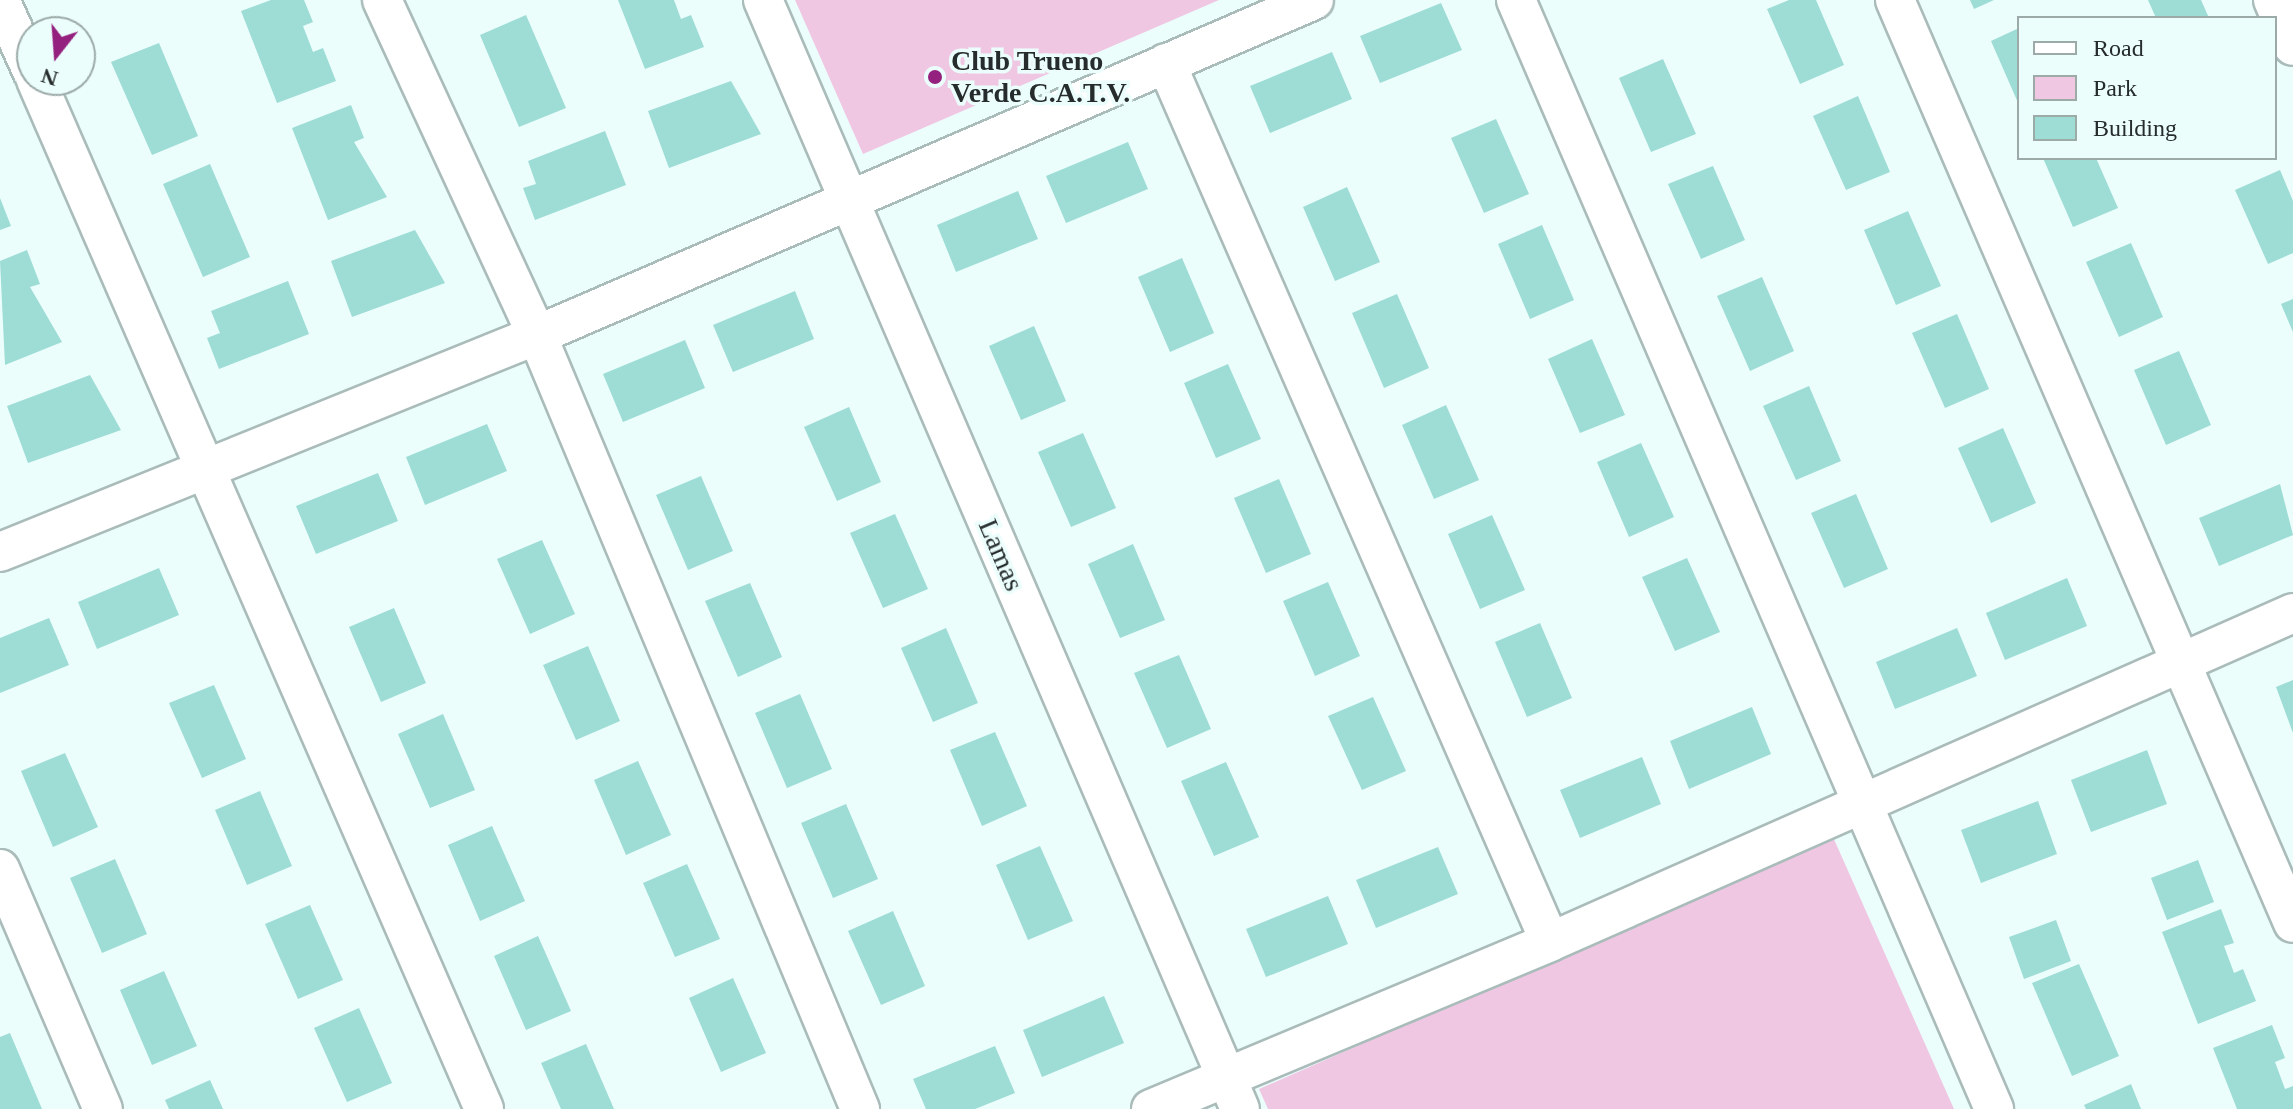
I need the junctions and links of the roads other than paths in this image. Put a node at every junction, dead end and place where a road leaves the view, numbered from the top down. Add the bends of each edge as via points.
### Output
1 (0, 0) edge
2 (382, 0) edge
3 (763, 0) edge
4 (1314, 0) edge
5 (1516, 0) edge
6 (1895, 0) edge
7 (2273, 0) edge
8 (16, 36) edge
9 (2293, 46) edge
10 (1166, 63) junction
11 (43, 96) edge
12 (848, 198) junction
13 (537, 335) junction
14 (209, 467) junction
15 (0, 552) edge
16 (2293, 613) edge
17 (2184, 663) junction
18 (1861, 803) junction
19 (0, 869) edge
20 (2293, 923) edge
21 (1550, 942) junction
22 (1233, 1093) edge
23 (103, 1109) edge
24 (484, 1109) edge
25 (860, 1109) edge
26 (1151, 1109) edge
27 (1994, 1109) edge

1 - 8 street
2 - 13 street
3 - 12 street, Lamas
4 - 10 street
5 - 18 street
6 - 17 street
7 - 9 street
10 - 12 street
10 - 21 street
11 - 14 street
12 - 13 street
12 - 22 street, Lamas
13 - 14 street
13 - 25 street
14 - 15 street
14 - 24 street
16 - 17 street
17 - 18 street
17 - 20 street
18 - 21 street
18 - 27 street
19 - 23 street
21 - 22 street
22 - 26 street

